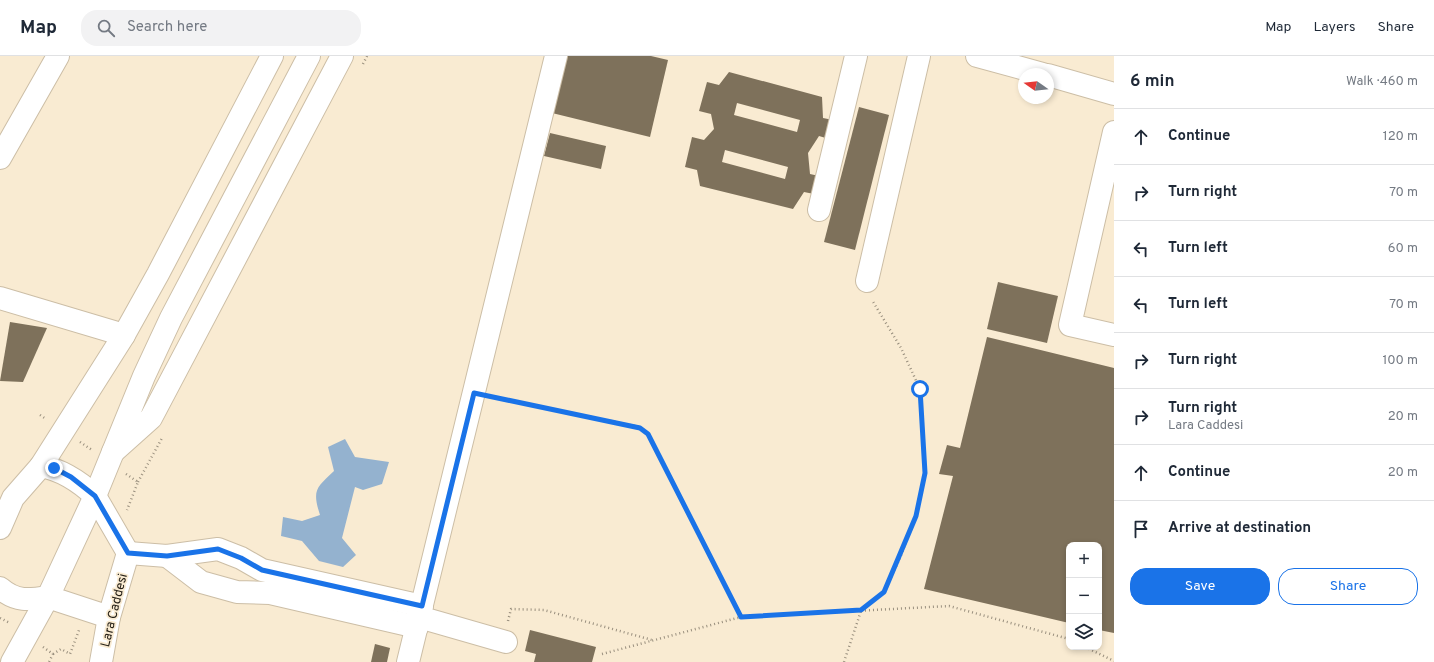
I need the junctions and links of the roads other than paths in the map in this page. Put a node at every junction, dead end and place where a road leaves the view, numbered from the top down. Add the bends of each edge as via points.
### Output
1 (58, 56) edge
2 (272, 56) edge
3 (309, 56) edge
4 (342, 56) edge
5 (556, 56) edge
6 (856, 56) edge
7 (919, 56) edge
8 (977, 56) edge
9 (1021, 68) edge
10 (1054, 78) edge
11 (1114, 94) edge
12 (1114, 132) edge
13 (0, 158) edge
14 (819, 210) dead end
15 (867, 281) road end
16 (0, 298) edge
17 (124, 335) junction
18 (1114, 335) edge
19 (113, 452) junction
20 (41, 466) junction
21 (7, 496) edge
22 (95, 496) junction
23 (0, 528) edge
24 (128, 553) junction
25 (167, 556) junction
26 (0, 588) edge
27 (48, 597) junction
28 (419, 616) junction
29 (109, 617) junction
30 (504, 641) road end
31 (12, 662) edge
32 (101, 662) edge
33 (408, 662) edge

1 - 13 main road
2 - 17 main road
3 - 19 main road via 171,318
4 - 19 main road via 151,418
5 - 28 main road
6 - 14 main road
7 - 15 main road
8 - 9 main road
10 - 11 main road
12 - 18 main road via 1070,325
16 - 17 main road
17 - 20 main road
19 - 22 main road
20 - 21 main road
20 - 22 main road via 54,468 71,477
21 - 23 main road
22 - 24 main road
22 - 27 main road
24 - 25 main road
24 - 29 main road, Lara Caddesi
25 - 28 main road via 201,582 237,592 270,593
25 - 28 main road via 218,549 262,570
26 - 27 main road via 7,594 26,601
27 - 29 main road
27 - 31 main road
28 - 30 main road
28 - 33 main road
29 - 32 main road, Lara Caddesi

